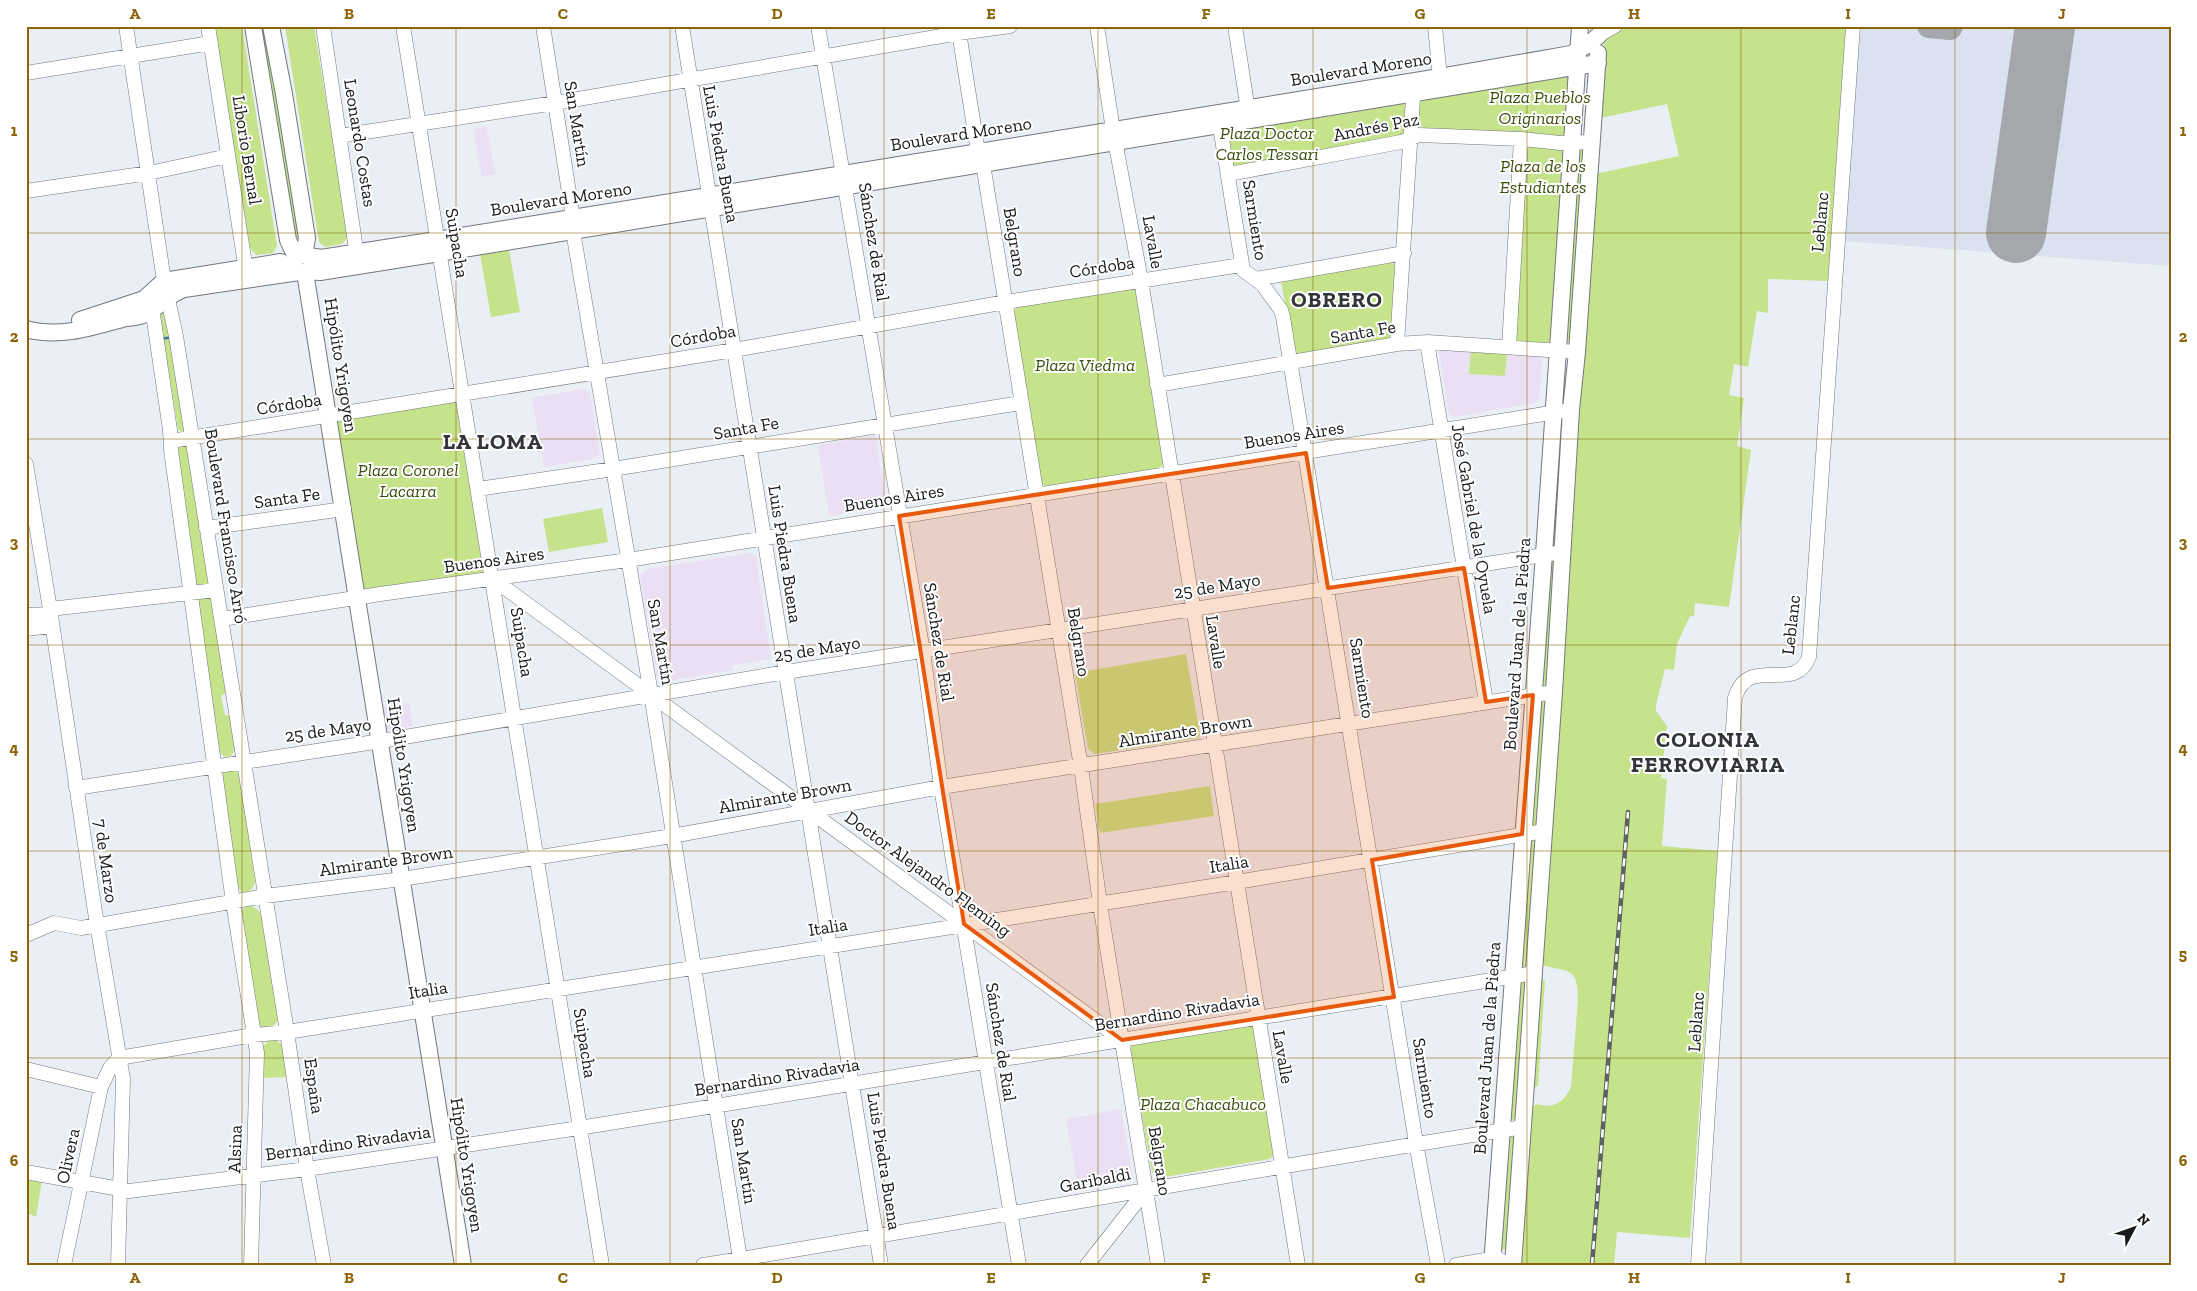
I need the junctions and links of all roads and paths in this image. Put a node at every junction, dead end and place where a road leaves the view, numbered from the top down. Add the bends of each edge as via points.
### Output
1 (126, 26) edge
2 (208, 26) edge
3 (253, 26) edge
4 (271, 26) edge
5 (323, 26) edge
6 (403, 26) edge
7 (543, 26) edge
8 (682, 26) edge
9 (818, 26) edge
10 (1010, 26) edge
11 (1096, 26) edge
12 (1234, 26) edge
13 (1435, 26) edge
14 (1580, 26) edge
15 (1615, 26) edge
16 (1853, 26) edge
17 (959, 30) edge
18 (1599, 31) edge
19 (211, 43) junction
20 (1578, 51) junction
21 (131, 57) junction
22 (824, 58) junction
23 (1598, 63) junction
24 (1577, 68) junction
25 (26, 73) edge
26 (689, 80) junction
27 (1441, 83) junction
28 (1414, 86) junction
29 (555, 103) junction
30 (1249, 114) junction
31 (1219, 119) junction
32 (419, 123) junction
33 (339, 136) junction
34 (1114, 136) junction
35 (1412, 136) junction
36 (1521, 139) junction
37 (1592, 142) junction
38 (1572, 143) junction
39 (228, 156) junction
40 (980, 158) junction
41 (149, 173) junction
42 (1229, 174) junction
43 (845, 180) junction
44 (26, 191) edge
45 (710, 201) junction
46 (573, 225) junction
47 (438, 246) junction
48 (1404, 253) junction
49 (358, 259) junction
50 (302, 263) junction
51 (1241, 264) junction
52 (247, 273) junction
53 (1256, 279) junction
54 (1141, 280) junction
55 (162, 290) junction
56 (1006, 302) junction
57 (151, 310) junction
58 (26, 323) edge
59 (868, 325) junction
60 (26, 329) edge
61 (1427, 342) junction
62 (1397, 344) junction
63 (1509, 346) junction
64 (734, 350) junction
65 (1557, 350) junction
66 (1577, 352) junction
67 (1291, 363) junction
68 (598, 372) junction
69 (1157, 385) junction
70 (462, 394) junction
71 (1020, 403) junction
72 (1571, 410) junction
73 (1554, 412) junction
74 (329, 416) junction
75 (885, 424) junction
76 (1440, 430) junction
77 (192, 437) junction
78 (171, 441) junction
79 (748, 446) junction
80 (1306, 453) junction
81 (26, 464) edge
82 (613, 469) junction
83 (1172, 473) junction
84 (478, 489) junction
85 (1037, 495) junction
86 (344, 509) junction
87 (899, 516) junction
88 (206, 528) junction
89 (764, 537) junction
90 (1563, 552) junction
91 (1544, 554) junction
92 (628, 560) junction
93 (1464, 568) junction
94 (493, 579) junction
95 (1328, 588) junction
96 (216, 590) junction
97 (190, 594) junction
98 (356, 599) junction
99 (1192, 609) junction
100 (26, 615) edge
101 (51, 616) junction
102 (222, 619) junction
103 (26, 629) edge
104 (1058, 631) junction
105 (923, 652) junction
106 (786, 672) junction
107 (1554, 692) junction
108 (651, 694) junction
109 (1533, 695) junction
110 (1486, 702) junction
111 (515, 719) junction
112 (1350, 723) junction
113 (381, 741) junction
114 (1214, 744) junction
115 (243, 762) junction
116 (216, 766) junction
117 (1080, 766) junction
118 (941, 787) junction
119 (76, 788) junction
120 (809, 810) junction
121 (1544, 831) junction
122 (1522, 834) junction
123 (672, 836) junction
124 (537, 857) junction
125 (1372, 860) junction
126 (402, 879) junction
127 (1237, 882) junction
128 (266, 896) junction
129 (234, 902) junction
130 (1100, 904) junction
131 (964, 924) junction
132 (97, 925) junction
133 (26, 935) edge
134 (831, 946) junction
135 (694, 968) junction
136 (1534, 973) junction
137 (1513, 976) junction
138 (558, 989) junction
139 (1394, 997) junction
140 (423, 1010) junction
141 (1258, 1018) junction
142 (287, 1032) junction
143 (253, 1035) junction
144 (1122, 1040) junction
145 (119, 1058) junction
146 (985, 1063) junction
147 (26, 1069) edge
148 (852, 1084) junction
149 (101, 1087) junction
150 (716, 1106) junction
151 (1523, 1127) junction
152 (579, 1128) junction
153 (1501, 1130) junction
154 (1416, 1144) junction
155 (444, 1149) junction
156 (1283, 1166) junction
157 (306, 1169) junction
158 (26, 1172) edge
159 (253, 1176) junction
160 (82, 1182) junction
161 (1146, 1190) junction
162 (121, 1192) junction
163 (1010, 1215) junction
164 (877, 1237) junction
165 (741, 1262) edge
166 (1492, 1262) edge
167 (64, 1265) edge
168 (118, 1265) edge
169 (251, 1265) edge
170 (324, 1265) edge
171 (463, 1265) edge
172 (602, 1265) edge
173 (703, 1265) edge
174 (881, 1265) edge
175 (1019, 1265) edge
176 (1087, 1265) edge
177 (1158, 1265) edge
178 (1298, 1265) edge
179 (1438, 1265) edge
180 (1456, 1265) edge
181 (1508, 1265) edge
182 (1513, 1265) edge
183 (1698, 1265) edge

1 - 21 street, Boulevard Francisco Arró
2 - 19 street, Liborio Bernal
3 - 50 main road, Hipólito Yrigoyen via 288,240
4 - 50 main road, Hipólito Yrigoyen via 307,238
5 - 33 street, Leonardo Costas
6 - 32 street, Suipacha
7 - 29 street, San Martín
8 - 26 street, Luis Piedra Buena
9 - 22 street, Sánchez de Rial
10 - 17 street
11 - 34 street, Lavalle
12 - 30 street
13 - 27 street
14 - 20 main road, Boulevard Juan de la Piedra
15 - 18 street, Boulevard Moreno
16 - 183 street, Leblanc via 1809,657 1800,672 1745,680 1738,687 1735,698
17 - 22 street
17 - 40 street, Belgrano
18 - 20 main road, Boulevard Moreno
18 - 23 main road
19 - 21 street
19 - 39 street, Liborio Bernal
20 - 24 main road, Boulevard Juan de la Piedra
20 - 27 main road, Boulevard Moreno
21 - 25 street
21 - 41 street, Boulevard Francisco Arró
22 - 26 street
22 - 43 street, Sánchez de Rial
23 - 24 main road, Boulevard Moreno
23 - 37 main road
24 - 27 main road, Boulevard Moreno
24 - 38 main road, Boulevard Juan de la Piedra
26 - 29 street
26 - 45 street, Luis Piedra Buena
27 - 28 main road, Boulevard Moreno
28 - 30 main road, Boulevard Moreno
28 - 35 street
29 - 32 street
29 - 46 street, San Martín
30 - 31 main road, Boulevard Moreno
31 - 34 main road, Boulevard Moreno
31 - 42 street, Sarmiento
32 - 33 street
32 - 47 street, Suipacha
33 - 49 street, Leonardo Costas
34 - 40 main road, Boulevard Moreno
34 - 54 street, Lavalle
35 - 36 street, Andrés Paz
35 - 42 street, Andrés Paz via 1401,142
35 - 48 street
36 - 38 street, Andrés Paz
36 - 63 street
37 - 38 street, Andrés Paz
37 - 66 main road
38 - 65 main road, Boulevard Juan de la Piedra
39 - 41 street
39 - 52 street, Liborio Bernal
40 - 43 main road, Boulevard Moreno
40 - 56 street, Belgrano
41 - 44 street
41 - 55 street, Boulevard Francisco Arró
42 - 51 street, Sarmiento
43 - 45 main road, Boulevard Moreno
43 - 59 street, Sánchez de Rial
45 - 46 main road, Boulevard Moreno
45 - 64 street, Luis Piedra Buena
46 - 47 main road, Boulevard Moreno
46 - 68 street, San Martín
47 - 49 main road, Boulevard Moreno
47 - 70 street, Suipacha
48 - 53 street
48 - 62 street
49 - 50 main road, Boulevard Moreno via 321,258
50 - 52 main road, Boulevard Moreno
50 - 74 main road, Hipólito Yrigoyen
51 - 53 street, Sarmiento via 1243,270
51 - 54 street, Córdoba
52 - 55 main road, Boulevard Moreno via 184,289
53 - 67 street, Sarmiento via 1280,310
54 - 56 street, Córdoba
54 - 69 street, Lavalle
55 - 57 main road, Boulevard Moreno
55 - 58 main road, Boulevard Moreno via 74,322 42,327
55 - 77 street, Boulevard Francisco Arró
56 - 59 street, Córdoba
56 - 71 street, Belgrano
57 - 60 main road, Boulevard Moreno via 143,315 75,331 45,333
57 - 78 street
59 - 64 street, Córdoba
59 - 75 street, Sánchez de Rial
61 - 62 street, Santa Fe
61 - 63 street, Santa Fe
61 - 76 street, José Gabriel de la Oyuela
62 - 67 street, Santa Fe
63 - 65 street, Santa Fe
64 - 68 street, Córdoba
64 - 79 street, Luis Piedra Buena
65 - 66 street, Santa Fe
65 - 73 main road, Boulevard Juan de la Piedra
66 - 72 main road
67 - 69 street, Santa Fe
67 - 80 street, Sarmiento
68 - 70 street, Córdoba
68 - 82 street, San Martín
69 - 83 street, Lavalle
70 - 74 street, Córdoba
70 - 84 street, Suipacha
71 - 75 street, Santa Fe
71 - 85 street, Belgrano
72 - 73 street, Buenos Aires
72 - 90 main road
73 - 76 street, Buenos Aires
73 - 91 main road, Boulevard Juan de la Piedra
74 - 77 street, Córdoba
74 - 86 main road, Hipólito Yrigoyen
75 - 79 street, Santa Fe
75 - 87 street, Sánchez de Rial
76 - 80 street, Buenos Aires
76 - 93 street, José Gabriel de la Oyuela
77 - 78 street, Córdoba
77 - 88 street, Boulevard Francisco Arró
78 - 97 street
79 - 82 street, Santa Fe
79 - 89 street, Luis Piedra Buena
80 - 83 street, Buenos Aires
80 - 95 street, Sarmiento
81 - 101 street, 7 de Marzo
82 - 84 street, Santa Fe
82 - 92 street, San Martín
83 - 85 street, Buenos Aires
83 - 99 street, Lavalle
84 - 94 street, Suipacha
85 - 87 street, Buenos Aires
85 - 104 street, Belgrano
86 - 88 street, Santa Fe
86 - 98 main road, Hipólito Yrigoyen
87 - 89 street, Buenos Aires
87 - 105 street, Sánchez de Rial
88 - 96 street, Boulevard Francisco Arró
89 - 92 street, Buenos Aires
89 - 106 street, Luis Piedra Buena
90 - 91 street, 25 de Mayo
90 - 107 main road
91 - 93 street, 25 de Mayo
91 - 109 main road, Boulevard Juan de la Piedra
92 - 94 street, Buenos Aires
92 - 108 street, San Martín
93 - 95 street, 25 de Mayo
93 - 110 street, José Gabriel de la Oyuela
94 - 98 street, Buenos Aires
94 - 108 street, Doctor Alejandro Fleming
94 - 111 street, Suipacha
95 - 99 street, 25 de Mayo
95 - 112 street, Sarmiento
96 - 97 street
96 - 102 street, Boulevard Francisco Arró
97 - 101 street
97 - 116 street
98 - 102 street, Buenos Aires
98 - 113 main road, Hipólito Yrigoyen
99 - 104 street, 25 de Mayo
99 - 114 street, Lavalle
100 - 101 street
101 - 103 street
101 - 119 street, 7 de Marzo
102 - 115 street, Boulevard Francisco Arró
104 - 105 street, 25 de Mayo
104 - 117 street, Belgrano
105 - 106 street, 25 de Mayo
105 - 118 street, Sánchez de Rial
106 - 108 street, 25 de Mayo
106 - 120 street, Luis Piedra Buena
107 - 109 street, Almirante Brown
107 - 121 main road
108 - 111 street, 25 de Mayo
108 - 120 street, Doctor Alejandro Fleming
108 - 123 street, San Martín
109 - 110 street, Almirante Brown
109 - 122 main road, Boulevard Juan de la Piedra
110 - 112 street, Almirante Brown
111 - 113 street, 25 de Mayo
111 - 124 street, Suipacha
112 - 114 street, Almirante Brown
112 - 125 street, Sarmiento
113 - 115 street, 25 de Mayo
113 - 126 main road, Hipólito Yrigoyen
114 - 117 street, Almirante Brown
114 - 127 street, Lavalle
115 - 116 street, 25 de Mayo
115 - 128 street, Boulevard Francisco Arró
116 - 119 street, 25 de Mayo
116 - 129 street
117 - 118 street, Almirante Brown
117 - 130 street, Belgrano
118 - 120 street, Almirante Brown
118 - 131 street, Sánchez de Rial
119 - 132 street, 7 de Marzo
120 - 123 street, Almirante Brown
120 - 131 street, Doctor Alejandro Fleming
120 - 134 street, Luis Piedra Buena
121 - 122 street, Italia
121 - 136 main road
122 - 125 street, Italia
122 - 137 main road, Boulevard Juan de la Piedra
123 - 124 street, Almirante Brown
123 - 135 street, San Martín
124 - 126 street, Almirante Brown
124 - 138 street, Suipacha
125 - 127 street, Italia
125 - 139 street, Sarmiento
126 - 128 street, Almirante Brown
126 - 140 main road, Hipólito Yrigoyen
127 - 130 street, Italia
127 - 141 street, Lavalle
128 - 129 street, Almirante Brown
128 - 142 street, Boulevard Francisco Arró
129 - 132 street, Almirante Brown
129 - 143 street
130 - 131 street, Italia
130 - 144 street, Belgrano
131 - 134 street, Italia
131 - 144 street, Doctor Alejandro Fleming
131 - 146 street, Sánchez de Rial
132 - 133 street, Almirante Brown via 77,929 54,923
132 - 145 street, 7 de Marzo
134 - 135 street, Italia
134 - 148 street, Luis Piedra Buena
135 - 138 street, Italia
135 - 150 street, San Martín
136 - 137 street, Bernardino Rivadavia
136 - 151 main road
137 - 139 street, Bernardino Rivadavia
137 - 153 main road, Boulevard Juan de la Piedra
138 - 140 street, Italia
138 - 152 street, Suipacha
139 - 141 street, Bernardino Rivadavia
139 - 154 street, Sarmiento
140 - 142 street, Italia
140 - 155 main road, Hipólito Yrigoyen
141 - 144 street, Bernardino Rivadavia
141 - 156 street, Lavalle
142 - 143 street, Italia
142 - 157 street, España
143 - 145 street, Italia
143 - 159 street, Alsina via 257,1053
144 - 146 street, Bernardino Rivadavia
144 - 161 street, Belgrano
145 - 149 street, Olivera
145 - 162 street, 7 de Marzo via 123,1079
146 - 148 street, Bernardino Rivadavia
146 - 163 street, Sánchez de Rial
147 - 149 street
148 - 150 street, Bernardino Rivadavia
148 - 164 street, Luis Piedra Buena
149 - 160 street, Olivera
150 - 152 street, Bernardino Rivadavia
150 - 165 street, San Martín
151 - 153 street, Garibaldi
151 - 182 main road
152 - 155 street, Bernardino Rivadavia
152 - 172 street, Suipacha
153 - 154 street, Garibaldi
153 - 166 main road, Boulevard Juan de la Piedra
154 - 156 street, Garibaldi
154 - 179 street, Sarmiento
155 - 157 street, Bernardino Rivadavia
155 - 171 main road, Hipólito Yrigoyen
156 - 161 street, Garibaldi
156 - 178 street, Lavalle
157 - 159 street, Bernardino Rivadavia
157 - 170 street, España
158 - 160 street, Bernardino Rivadavia
159 - 162 street, Bernardino Rivadavia
159 - 169 street, Alsina
160 - 162 street, Bernardino Rivadavia
160 - 167 street, Olivera
161 - 163 street, Garibaldi
161 - 176 street
161 - 177 street, Belgrano
162 - 168 street, 7 de Marzo
163 - 164 street, Garibaldi
163 - 175 street, Sánchez de Rial
164 - 165 street, Garibaldi
164 - 174 street, Luis Piedra Buena
165 - 173 street, Garibaldi
166 - 180 street
166 - 181 street via 1497,1258

